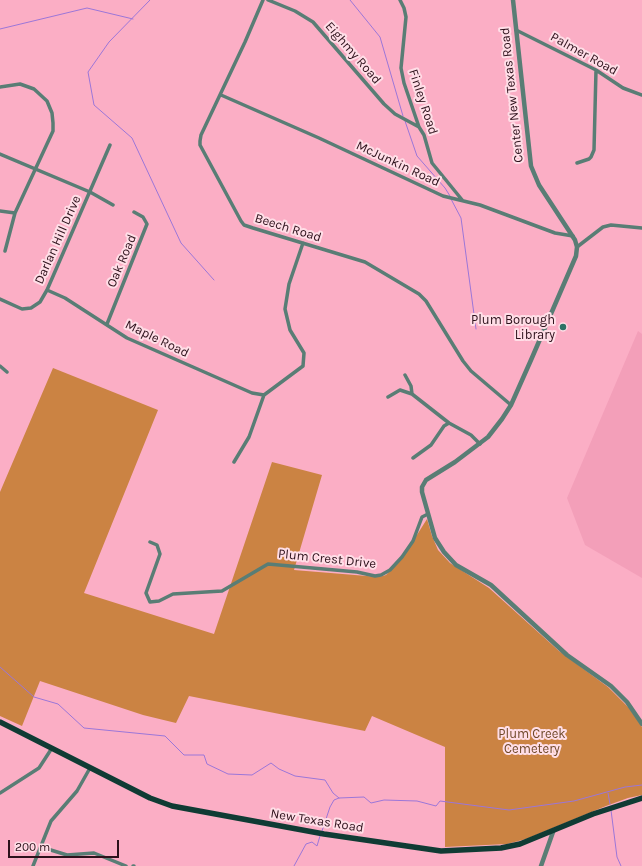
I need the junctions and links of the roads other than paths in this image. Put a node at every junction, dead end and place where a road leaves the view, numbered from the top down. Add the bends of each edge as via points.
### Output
1 (263, 0) edge
2 (268, 0) edge
3 (400, 0) edge
4 (513, 0) edge
5 (516, 30) junction
6 (596, 70) junction
7 (0, 87) edge
8 (642, 94) edge
9 (221, 95) junction
10 (419, 127) junction
11 (110, 145) dead end
12 (0, 154) edge
13 (576, 162) dead end
14 (35, 170) junction
15 (90, 192) junction
16 (463, 201) junction
17 (113, 205) dead end
18 (0, 211) edge
19 (134, 212) dead end
20 (15, 213) junction
21 (642, 228) edge
22 (573, 236) junction
23 (303, 243) junction
24 (577, 247) junction
25 (4, 251) dead end
26 (47, 290) junction
27 (0, 299) edge
28 (107, 324) junction
29 (0, 366) edge
30 (7, 372) dead end
31 (405, 375) dead end
32 (412, 394) junction
33 (264, 395) junction
34 (388, 397) dead end
35 (511, 405) junction
36 (449, 423) junction
37 (480, 444) junction
38 (413, 458) dead end
39 (234, 462) dead end
40 (428, 514) junction
41 (150, 542) dead end
42 (0, 722) edge
43 (642, 724) edge
44 (52, 748) junction
45 (90, 768) junction
46 (0, 793) edge
47 (642, 798) edge
48 (553, 832) junction
49 (41, 847) junction
50 (33, 866) edge
51 (126, 866) edge
52 (541, 866) edge

1 - 9 street, Beech Road
2 - 10 street, Eighmy Road via 314,22 384,104 395,114
3 - 10 street, Finley Road via 406,17 402,76
4 - 5 street, Center New Texas Road
5 - 6 street, Palmer Road
5 - 22 street, Center New Texas Road via 531,166 539,185
6 - 8 street, Palmer Road via 623,88
6 - 13 street via 594,150 589,159
7 - 14 street via 20,84 34,89 47,101 52,113 53,131
9 - 16 street, McJunkin Road via 444,196
9 - 23 street, Beech Road via 201,135 200,145 241,221 244,225
10 - 16 street, Finley Road via 432,163
11 - 15 street, Darlan Hill Drive
12 - 14 street
14 - 15 street
14 - 20 street
15 - 17 street
15 - 26 street, Darlan Hill Drive
16 - 22 street, McJunkin Road via 497,210 555,233
18 - 20 street
19 - 28 street, Oak Road via 143,216 147,224
20 - 25 street
21 - 24 street via 611,225 603,227
22 - 24 street, Center New Texas Road
23 - 33 street via 289,284 285,309 290,330 304,353 303,366
23 - 35 street, Beech Road via 365,262 424,298 467,366
24 - 35 street via 576,256
26 - 27 street, Darlan Hill Drive via 40,302 31,308 22,309
26 - 28 street, Maple Road
28 - 33 street, Maple Road via 140,344 252,393
29 - 30 street
31 - 32 street
32 - 34 street via 400,390
32 - 36 street
33 - 39 street via 249,437
35 - 37 street via 495,429
36 - 37 street via 471,435
36 - 38 street via 431,445
37 - 40 street via 426,480 422,492
40 - 41 street, Plum Crest Drive via 422,518 413,541 402,557 382,575 268,564 222,591 173,594 159,601 150,602 146,593 160,554 157,545
40 - 43 street via 435,538 456,565 491,585 567,655 611,686 627,702
42 - 44 main road, New Texas Road
44 - 45 main road, New Texas Road
44 - 46 street via 39,768
45 - 48 main road, New Texas Road via 150,798 182,809 441,851 512,846
45 - 49 street via 77,791 51,821
47 - 48 main road, New Texas Road via 593,814
48 - 52 street
49 - 50 street
49 - 51 street via 67,855 94,853

